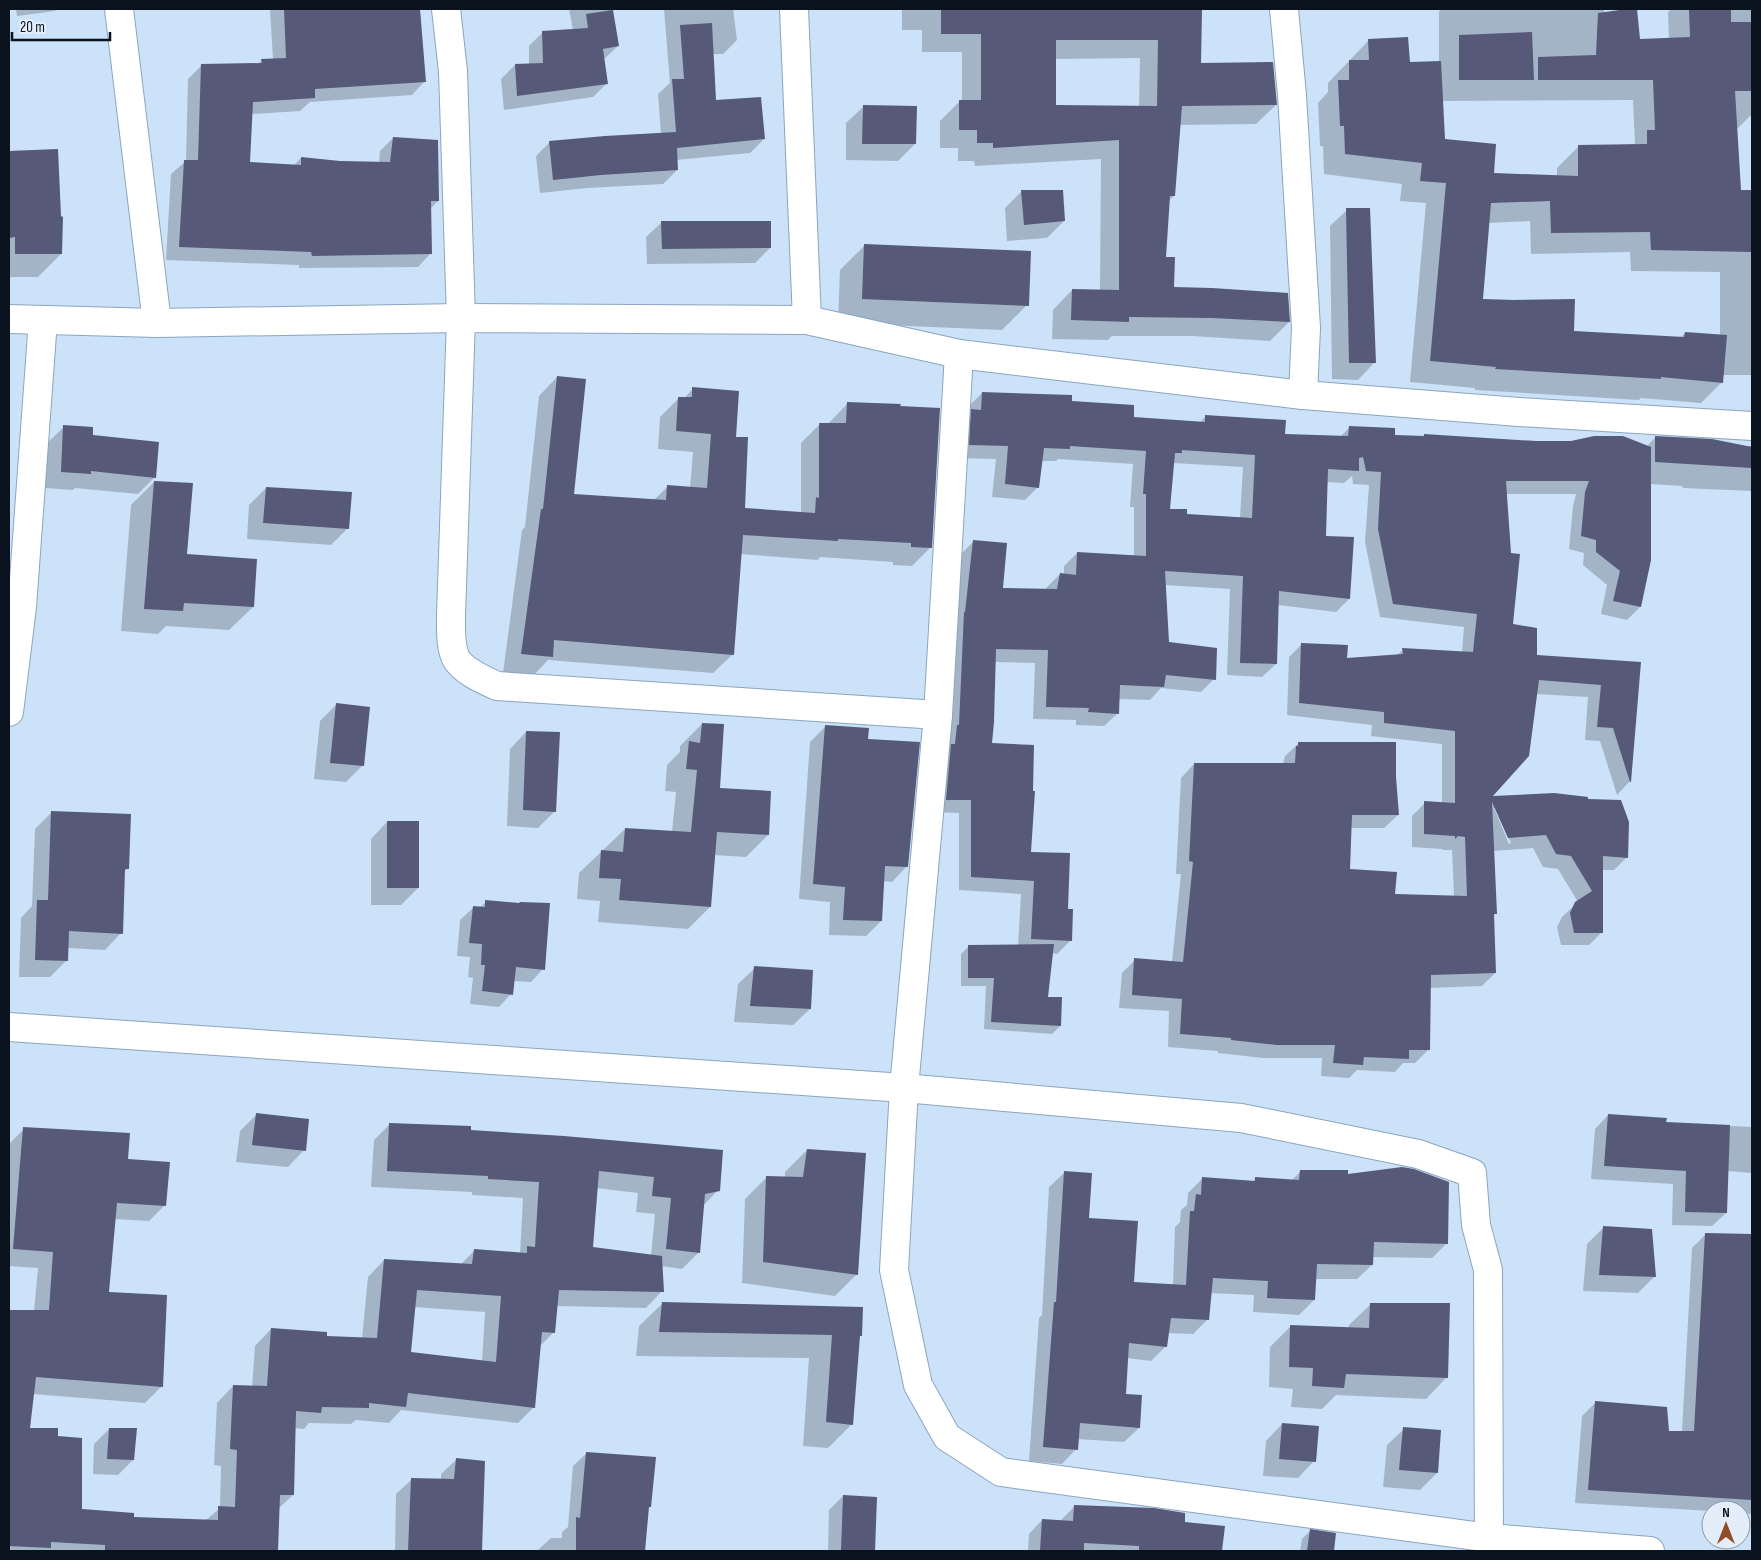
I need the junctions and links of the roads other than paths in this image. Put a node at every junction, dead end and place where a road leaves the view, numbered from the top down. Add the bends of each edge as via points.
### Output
1 (119, 9) edge
2 (446, 9) edge
3 (794, 9) edge
4 (1284, 9) edge
5 (461, 318) junction
6 (9, 319) edge
7 (43, 320) junction
8 (807, 320) junction
9 (157, 323) junction
10 (959, 354) junction
11 (1303, 396) junction
12 (1752, 426) edge
13 (15, 607) edge
14 (9, 712) edge
15 (938, 715) junction
16 (9, 1027) edge
17 (904, 1088) junction
18 (1490, 1545) edge
19 (1650, 1551) edge

1 - 9 street
2 - 5 street via 453,71
3 - 8 street
4 - 11 street via 1306,328
5 - 8 street
5 - 9 street
5 - 15 street via 451,638 457,660 474,675 497,686
6 - 7 street
7 - 9 street
7 - 13 street
8 - 10 street
10 - 11 street
10 - 15 street
11 - 12 street
13 - 14 street
15 - 17 street
16 - 17 street
17 - 18 street via 894,1270 918,1385 947,1437 1001,1472
17 - 18 street via 1242,1118 1418,1154 1472,1173 1476,1224 1488,1270
18 - 19 street

